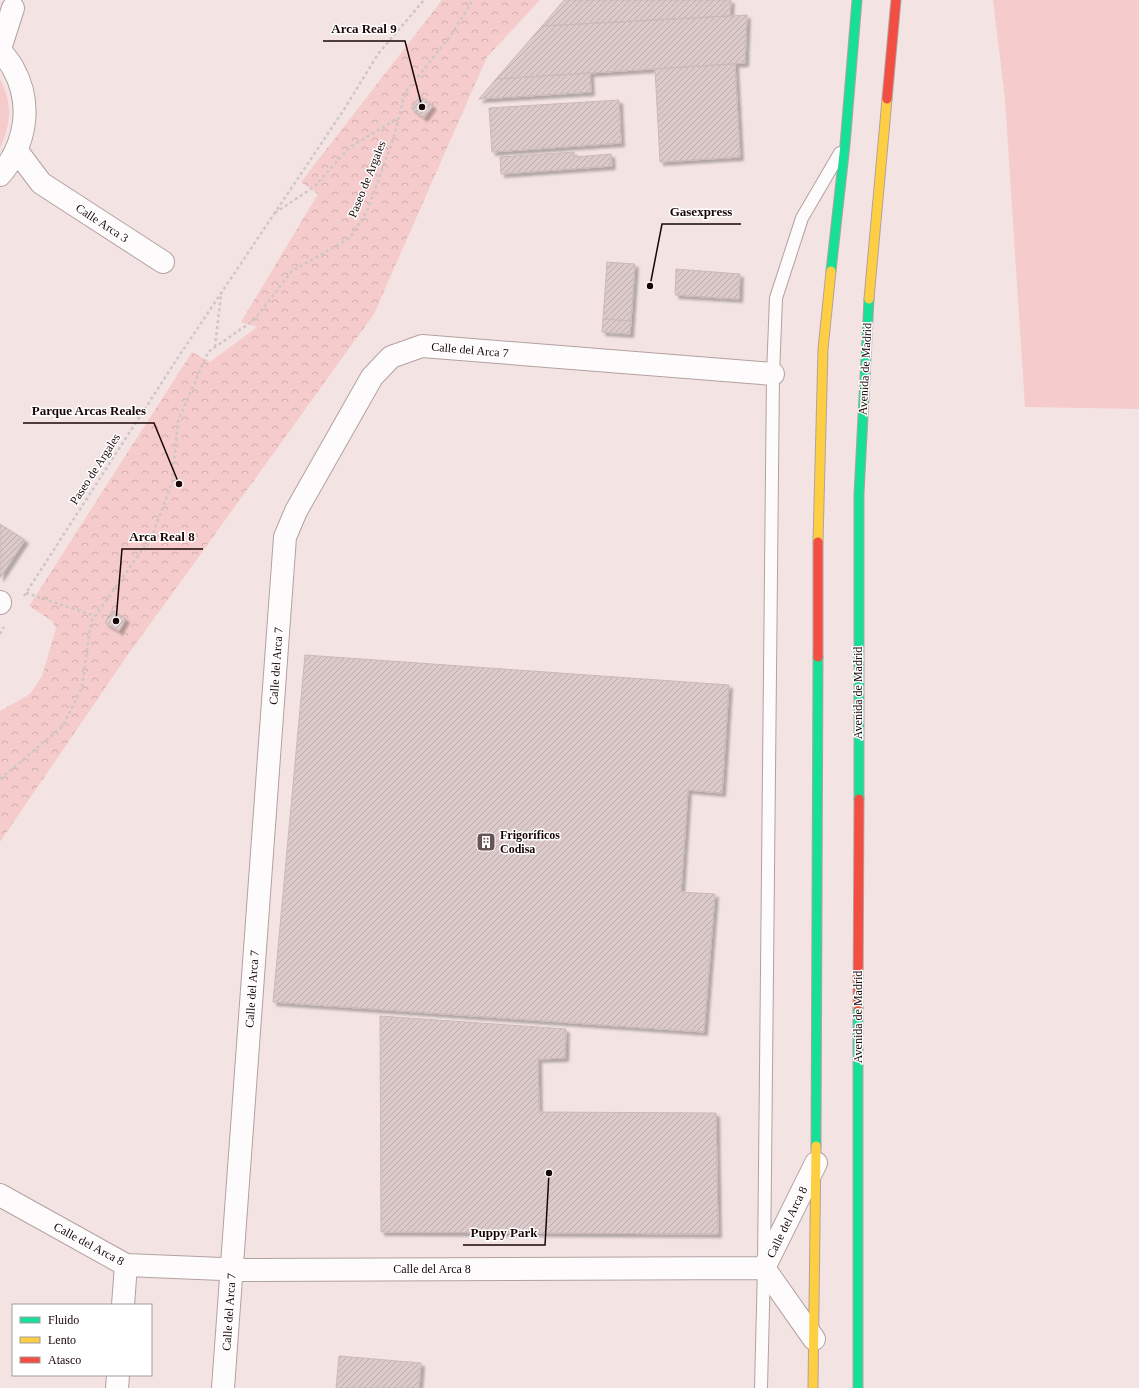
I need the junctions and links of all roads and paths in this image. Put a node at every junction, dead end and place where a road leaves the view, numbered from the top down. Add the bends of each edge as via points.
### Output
1 (424, 0) edge
2 (473, 0) edge
3 (858, 0) edge
4 (896, 0) edge
5 (11, 9) edge
6 (0, 50) edge
7 (399, 117) junction
8 (844, 145) junction
9 (17, 151) junction
10 (0, 175) edge
11 (41, 183) junction
12 (273, 215) junction
13 (162, 262) dead end
14 (221, 293) junction
15 (215, 348) junction
16 (773, 374) junction
17 (26, 593) junction
18 (23, 599) dead end
19 (2, 609) edge
20 (95, 616) junction
21 (0, 634) edge
22 (1, 778) edge
23 (816, 1164) junction
24 (0, 1195) edge
25 (126, 1265) junction
26 (764, 1268) junction
27 (232, 1269) junction
28 (123, 1304) edge
29 (814, 1339) junction
30 (118, 1376) edge
31 (117, 1388) edge
32 (223, 1388) edge
33 (761, 1388) edge
34 (813, 1388) edge
35 (858, 1388) edge

1 - 12 path, Paseo de Argales via 378,54
2 - 7 path, Paseo de Argales via 451,35 405,93
3 - 8 main road
4 - 35 main road, Avenida de Madrid via 868,305 859,494
5 - 6 street
6 - 9 street via 13,67 22,87 25,108 24,130
7 - 12 path via 349,148 315,186
7 - 15 path, Paseo de Argales via 366,211 350,238 292,271 254,320
8 - 16 lane via 802,218 776,298
8 - 23 main road via 823,349 818,534
9 - 10 street
9 - 11 street, Calle Arca 3
10 - 11 street, Calle Arca 3
11 - 13 street, Calle Arca 3
12 - 14 path, Paseo de Argales
14 - 15 path
14 - 17 path, Paseo de Argales
15 - 20 path, Paseo de Argales via 208,352 178,421 172,483 152,536
16 - 26 lane
16 - 27 street, Calle del Arca 7 via 422,346 391,357 372,377 296,511 285,537
17 - 18 path, Paseo de Argales
17 - 20 path
19 - 21 path
20 - 22 path, Paseo de Argales via 91,622 82,686 63,726
23 - 26 street, Calle del Arca 8
23 - 29 main road
24 - 25 street, Calle del Arca 8
25 - 27 street, Calle del Arca 8
25 - 28 street
26 - 27 street, Calle del Arca 8
26 - 29 street
26 - 33 lane
27 - 32 street, Calle del Arca 7
29 - 34 main road
30 - 31 street

